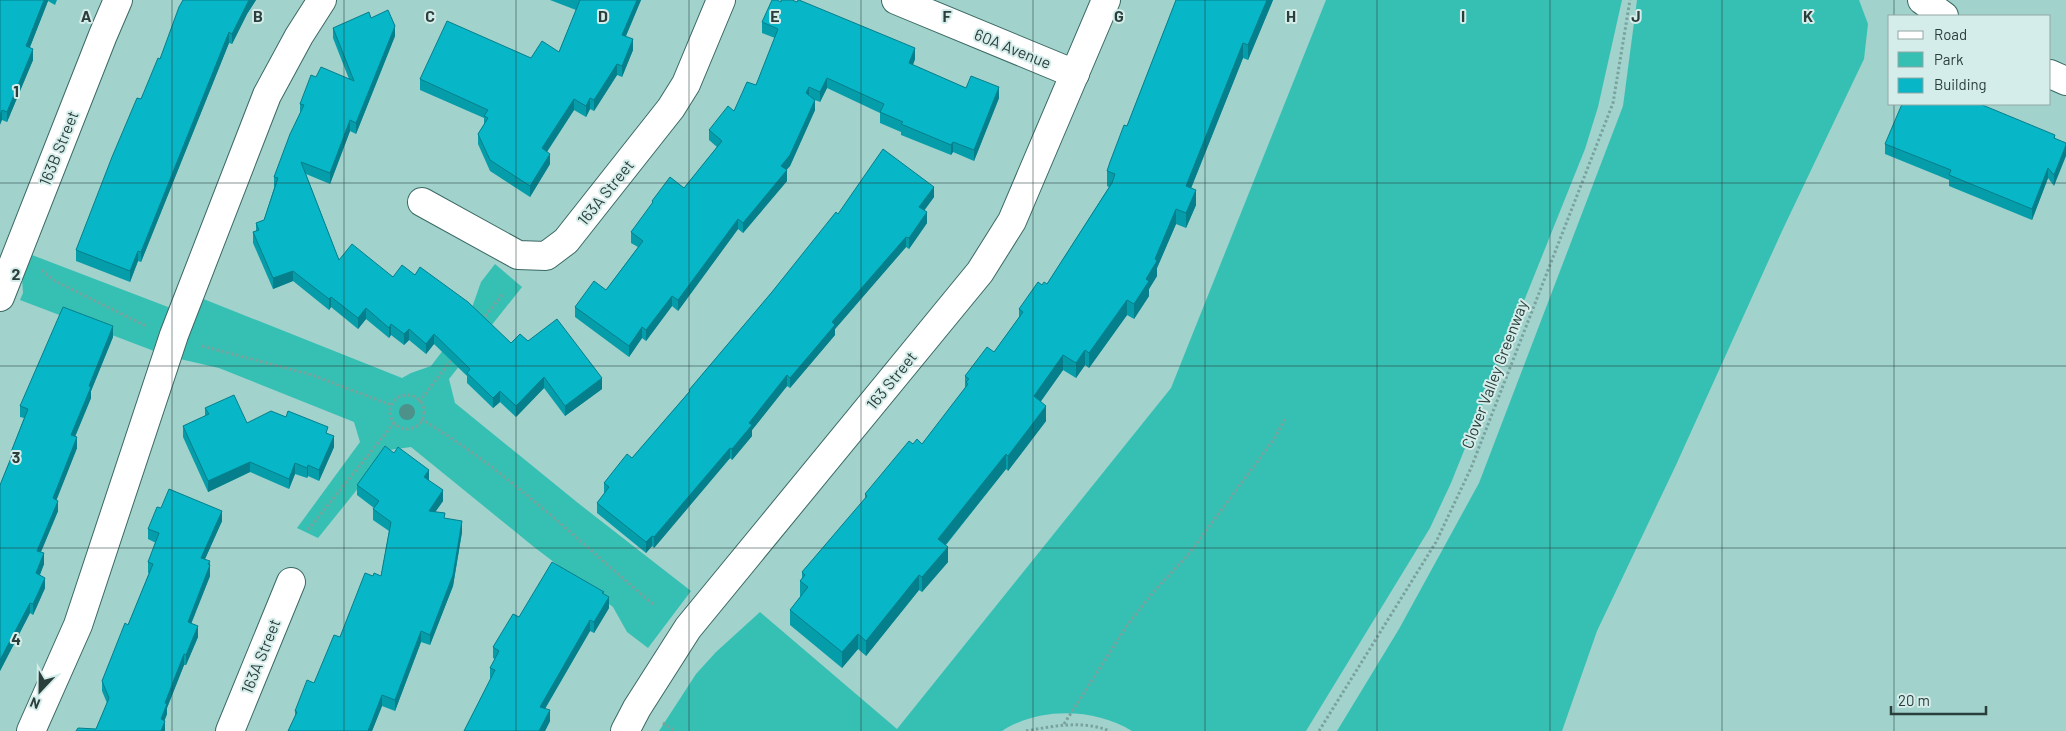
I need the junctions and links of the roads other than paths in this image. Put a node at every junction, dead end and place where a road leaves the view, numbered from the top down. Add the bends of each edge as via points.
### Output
1 (118, 0) edge
2 (322, 0) edge
3 (721, 0) edge
4 (896, 0) edge
5 (1106, 0) edge
6 (1922, 0) edge
7 (1943, 15) edge
8 (1075, 74) junction
9 (2051, 74) edge
10 (2066, 81) edge
11 (422, 202) dead end
12 (0, 297) edge
13 (291, 582) dead end
14 (31, 731) edge
15 (230, 731) edge
16 (625, 731) edge

1 - 12 street, 163B Street
2 - 14 street via 267,95 174,335 78,624
3 - 11 street, 163A Street via 686,84 671,108 566,241 546,256 518,255
4 - 8 street, 60A Avenue
5 - 8 street, 163 Street
6 - 7 street
8 - 16 street, 163 Street via 1012,221 980,272 688,628
9 - 10 street
13 - 15 street, 163A Street

